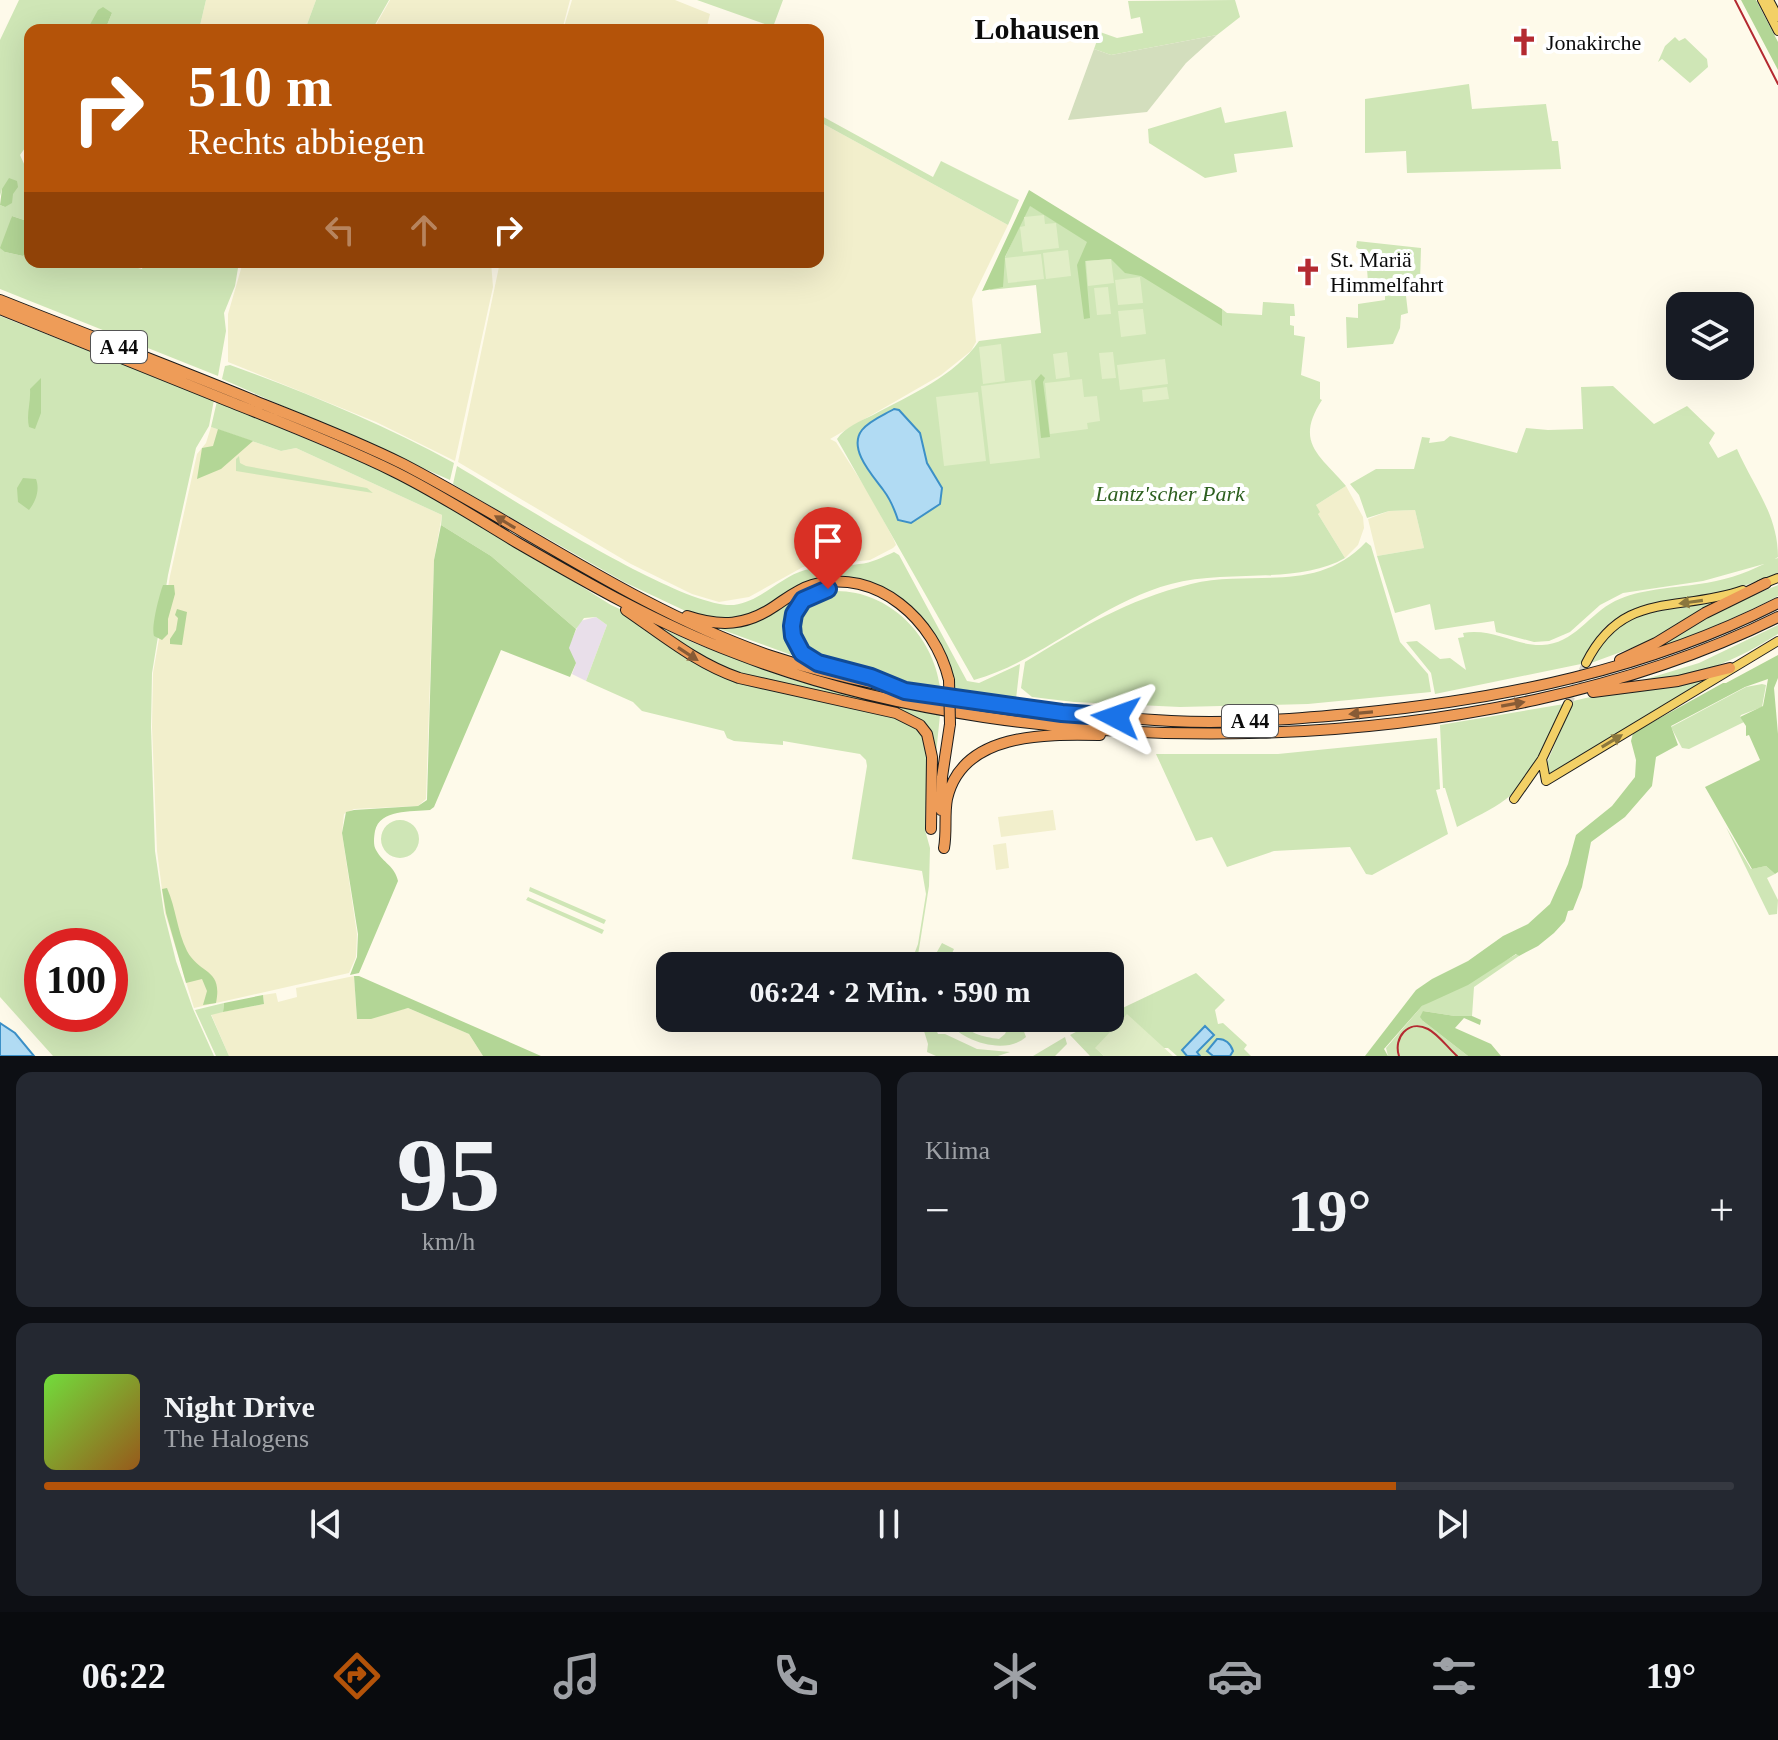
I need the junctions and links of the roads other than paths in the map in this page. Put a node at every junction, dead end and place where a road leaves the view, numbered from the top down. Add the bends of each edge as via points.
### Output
1 (1762, 0) edge
2 (1769, 0) edge
3 (1778, 17) edge
4 (1778, 31) edge
5 (0, 300) edge
6 (0, 309) edge
7 (236, 398) junction
8 (456, 499) junction
9 (1778, 578) edge
10 (1766, 583) junction
11 (603, 592) junction
12 (624, 592) junction
13 (1778, 603) edge
14 (1778, 617) edge
15 (1778, 641) edge
16 (1586, 663) tunnel mouth
17 (1730, 668) junction
18 (946, 680) junction
19 (1554, 683) junction
20 (1584, 688) junction
21 (905, 691) junction
22 (1568, 704) tunnel mouth
23 (946, 723) junction
24 (1170, 733) junction
25 (1542, 759) junction
26 (932, 780) junction
27 (1514, 799) dead end
28 (931, 829) dead end

1 - 4 main road
2 - 3 main road
5 - 7 highway, A 44
6 - 7 highway, A 44
7 - 8 highway, A 44 via 343,437
8 - 11 highway, A 44
12 -> 8 highway, A 44
9 - 10 main road
10 -> 16 main road via 1633,614 1605,632
10 - 19 highway via 1638,653
11 - 24 highway, A 44 via 735,653 854,690 1008,720
11 -> 26 highway via 682,652 720,671 910,719 931,744
12 - 18 highway via 699,620 725,624 752,620 813,585 858,584 912,613 937,644
12 - 21 highway, A 44 via 770,655
13 - 19 highway, A 44 via 1692,643
14 - 20 highway, A 44 via 1689,656
15 - 17 main road
17 - 20 highway via 1678,681 1593,692
25 -> 17 main road via 1546,781
18 - 21 highway via 918,627 883,600 840,588 803,600 792,626 802,653
18 - 23 highway, bridge
19 -> 21 highway, A 44 via 1438,705 1212,722 1062,713
24 -> 20 highway, A 44 via 1373,725
22 - 25 main road
23 - 24 highway via 944,848 947,800 955,778 992,746 1047,736
23 - 26 highway
25 - 27 main road
26 - 28 highway

